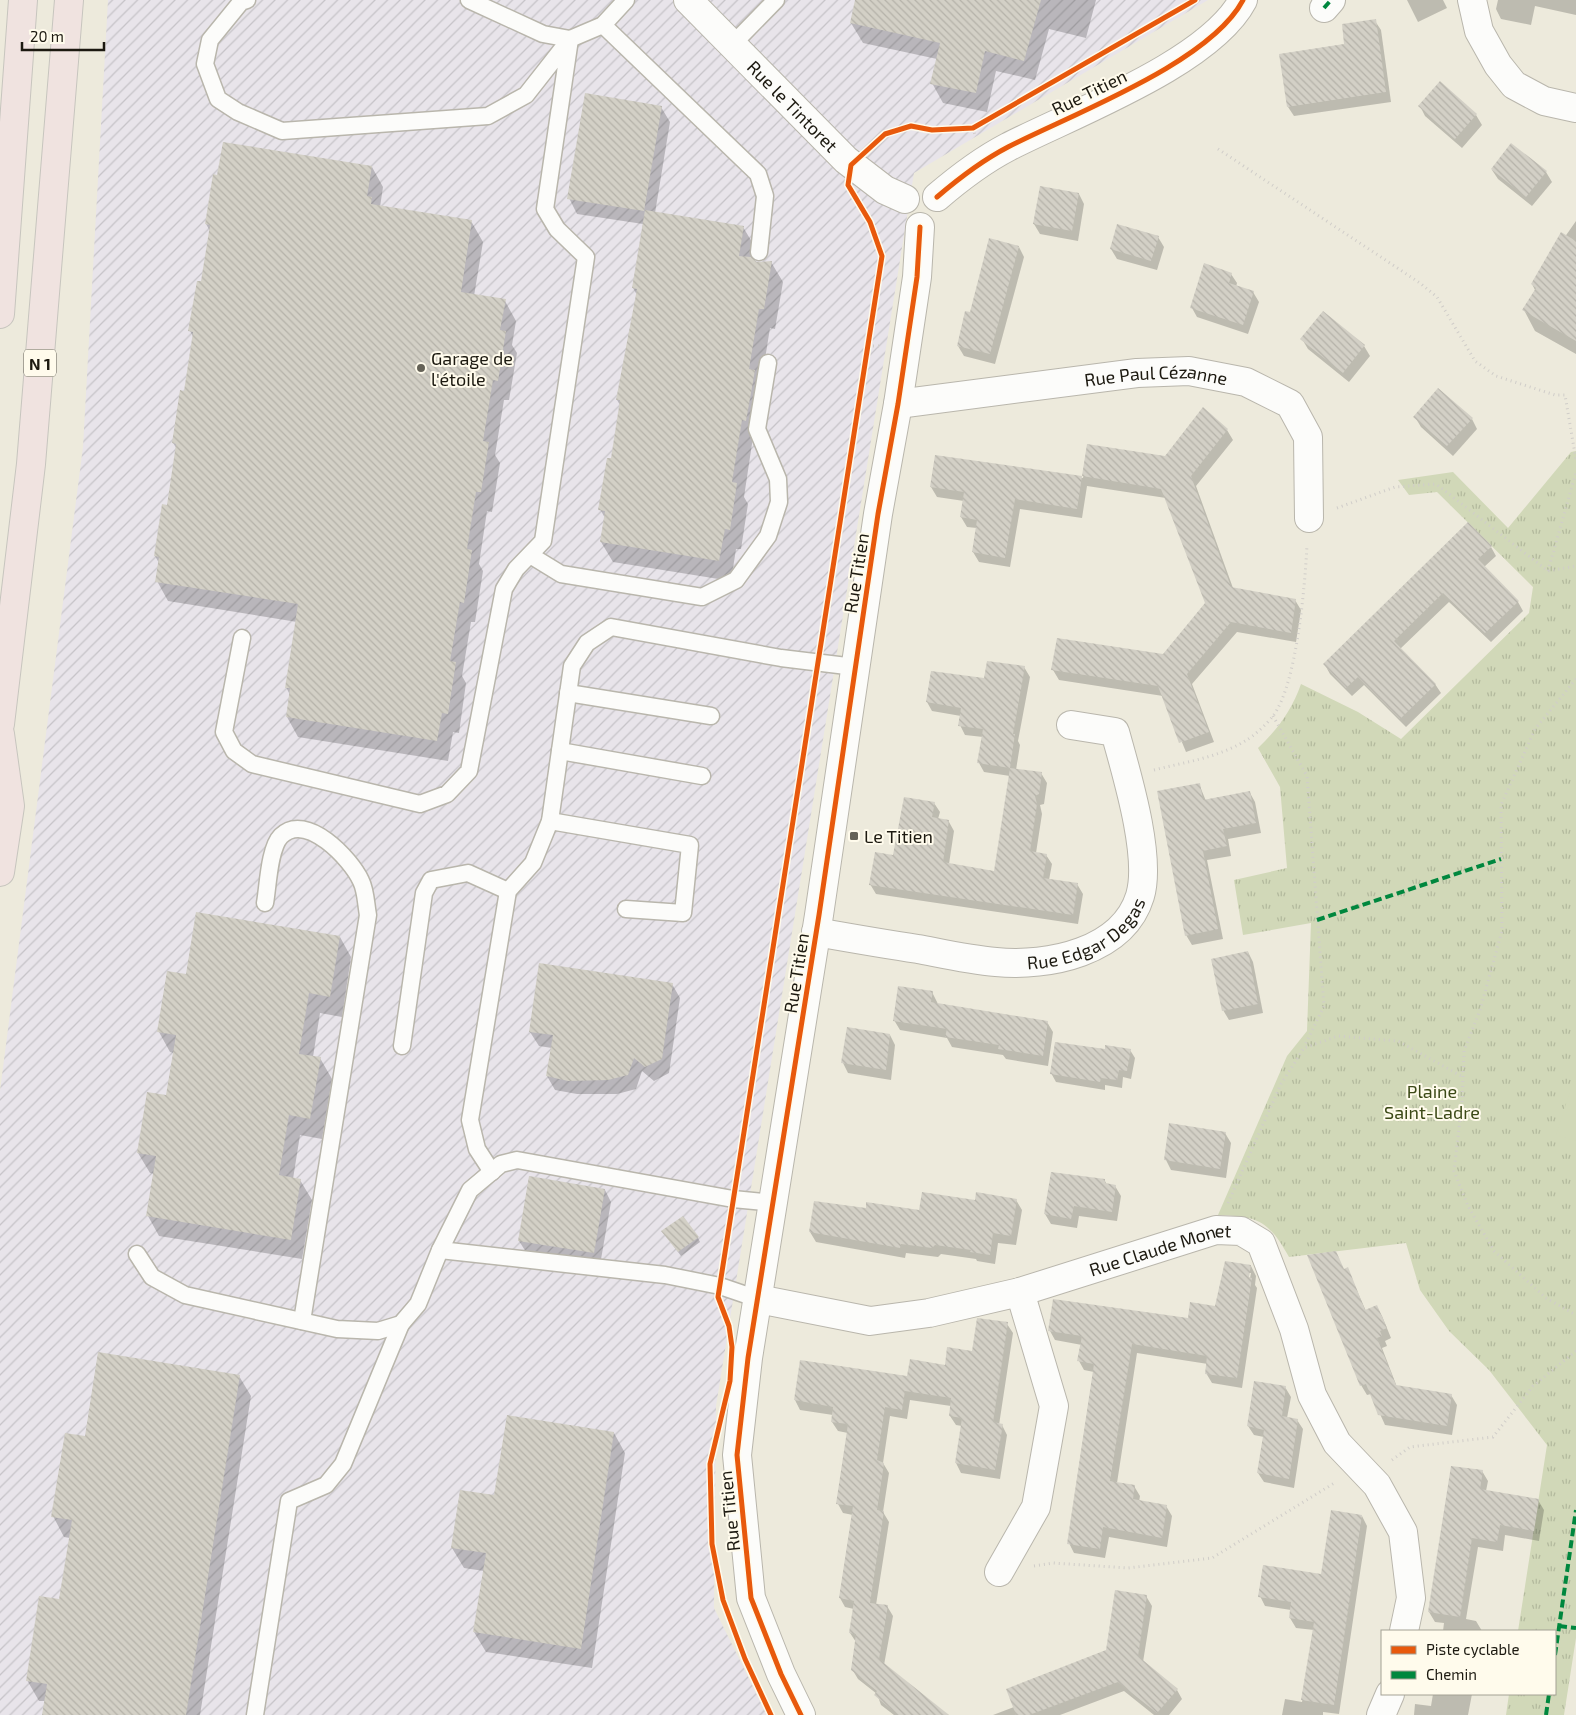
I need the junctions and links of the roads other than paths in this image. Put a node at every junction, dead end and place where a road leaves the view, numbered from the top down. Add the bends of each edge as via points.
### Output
1 (23, 0) edge
2 (70, 0) edge
3 (469, 0) edge
4 (626, 0) edge
5 (688, 0) edge
6 (776, 0) edge
7 (1243, 0) edge
8 (1472, 0) edge
9 (243, 1) edge
10 (603, 25) junction
11 (570, 39) junction
12 (732, 45) junction
13 (1576, 108) edge
14 (937, 197) junction
15 (905, 199) junction
16 (920, 227) junction
17 (758, 252) dead end
18 (2, 265) edge
19 (0, 314) edge
20 (768, 363) dead end
21 (898, 404) junction
22 (1309, 518) road end
23 (530, 555) junction
24 (242, 638) dead end
25 (855, 667) junction
26 (568, 693) junction
27 (711, 716) dead end
28 (0, 724) edge
29 (1071, 725) dead end
30 (0, 734) edge
31 (560, 751) junction
32 (702, 776) dead end
33 (550, 822) junction
34 (0, 872) edge
35 (508, 891) junction
36 (265, 903) dead end
37 (626, 909) dead end
38 (816, 932) junction
39 (402, 1046) dead end
40 (492, 1172) junction
41 (774, 1203) junction
42 (440, 1250) junction
43 (137, 1254) dead end
44 (1020, 1292) junction
45 (758, 1299) junction
46 (302, 1321) junction
47 (401, 1324) junction
48 (1000, 1572) road end
49 (1404, 1630) edge
50 (1390, 1695) edge
51 (255, 1715) edge
52 (802, 1715) edge
53 (1381, 1715) edge

1 - 18 highway
2 - 28 highway, N 1 via 31,464
3 - 11 lane via 543,34
4 - 10 lane
5 - 12 street, Rue le Tintoret
6 - 12 lane
7 - 14 street, Rue Titien via 1238,10 1202,45 1155,75 1006,148
8 - 13 street via 1478,31 1514,85 1544,101
9 - 11 lane via 210,40 205,64 218,99 238,112 282,131 488,116 526,95
10 - 11 lane
10 - 17 lane via 758,174 765,196
11 - 23 lane via 545,209 557,229 586,257 543,541
12 - 15 street, Rue le Tintoret via 846,160 885,190
14 - 15 street via 930,191 921,190 912,192
14 - 16 street via 940,207 938,218 930,225
15 - 16 street via 902,208 905,217
16 - 21 street, Rue Titien via 917,277
18 - 19 highway
20 - 23 lane via 757,429 778,480 780,502 768,536 736,580 702,597 561,574
21 - 22 street, Rue Paul Cézanne via 1137,374 1188,371 1246,382 1290,404 1308,436
21 - 25 street, Rue Titien
23 - 24 lane via 516,569 504,589 469,772 447,794 420,804 252,764 234,751 224,732
25 - 26 lane via 781,658 611,627 587,643 572,666
25 - 38 street, Rue Titien
26 - 27 lane
26 - 31 lane
29 - 38 street, Rue Edgar Degas via 1115,732 1143,852 1141,895 1129,920 1111,938 1079,953 1048,961 997,963
30 - 34 highway via 10,806
31 - 32 lane
31 - 33 lane
33 - 35 lane via 533,863
33 - 37 lane via 690,845 683,913
35 - 39 lane via 468,873 431,880 424,893
35 - 40 lane via 470,1120 477,1149
36 - 46 lane via 275,845 282,835 299,829 323,837 343,854 362,882 368,915
38 - 41 street, Rue Titien
40 - 41 lane via 501,1164 517,1160 733,1199
40 - 42 lane via 470,1190
41 - 45 street, Rue Titien
42 - 45 lane via 664,1275 720,1286
42 - 47 lane via 418,1304
43 - 46 lane via 152,1277 185,1295
44 - 45 street, Rue Claude Monet via 929,1313 870,1321
44 - 48 street via 1054,1406 1036,1506
44 - 49 street, Rue Claude Monet via 1216,1230 1241,1231 1261,1243 1294,1329 1312,1395 1337,1443 1377,1485 1403,1532 1412,1598
45 - 52 street, Rue Titien via 737,1455 751,1598 781,1674
46 - 47 lane via 337,1329 378,1331
47 - 51 lane via 343,1464 326,1485 289,1501
50 - 53 street

